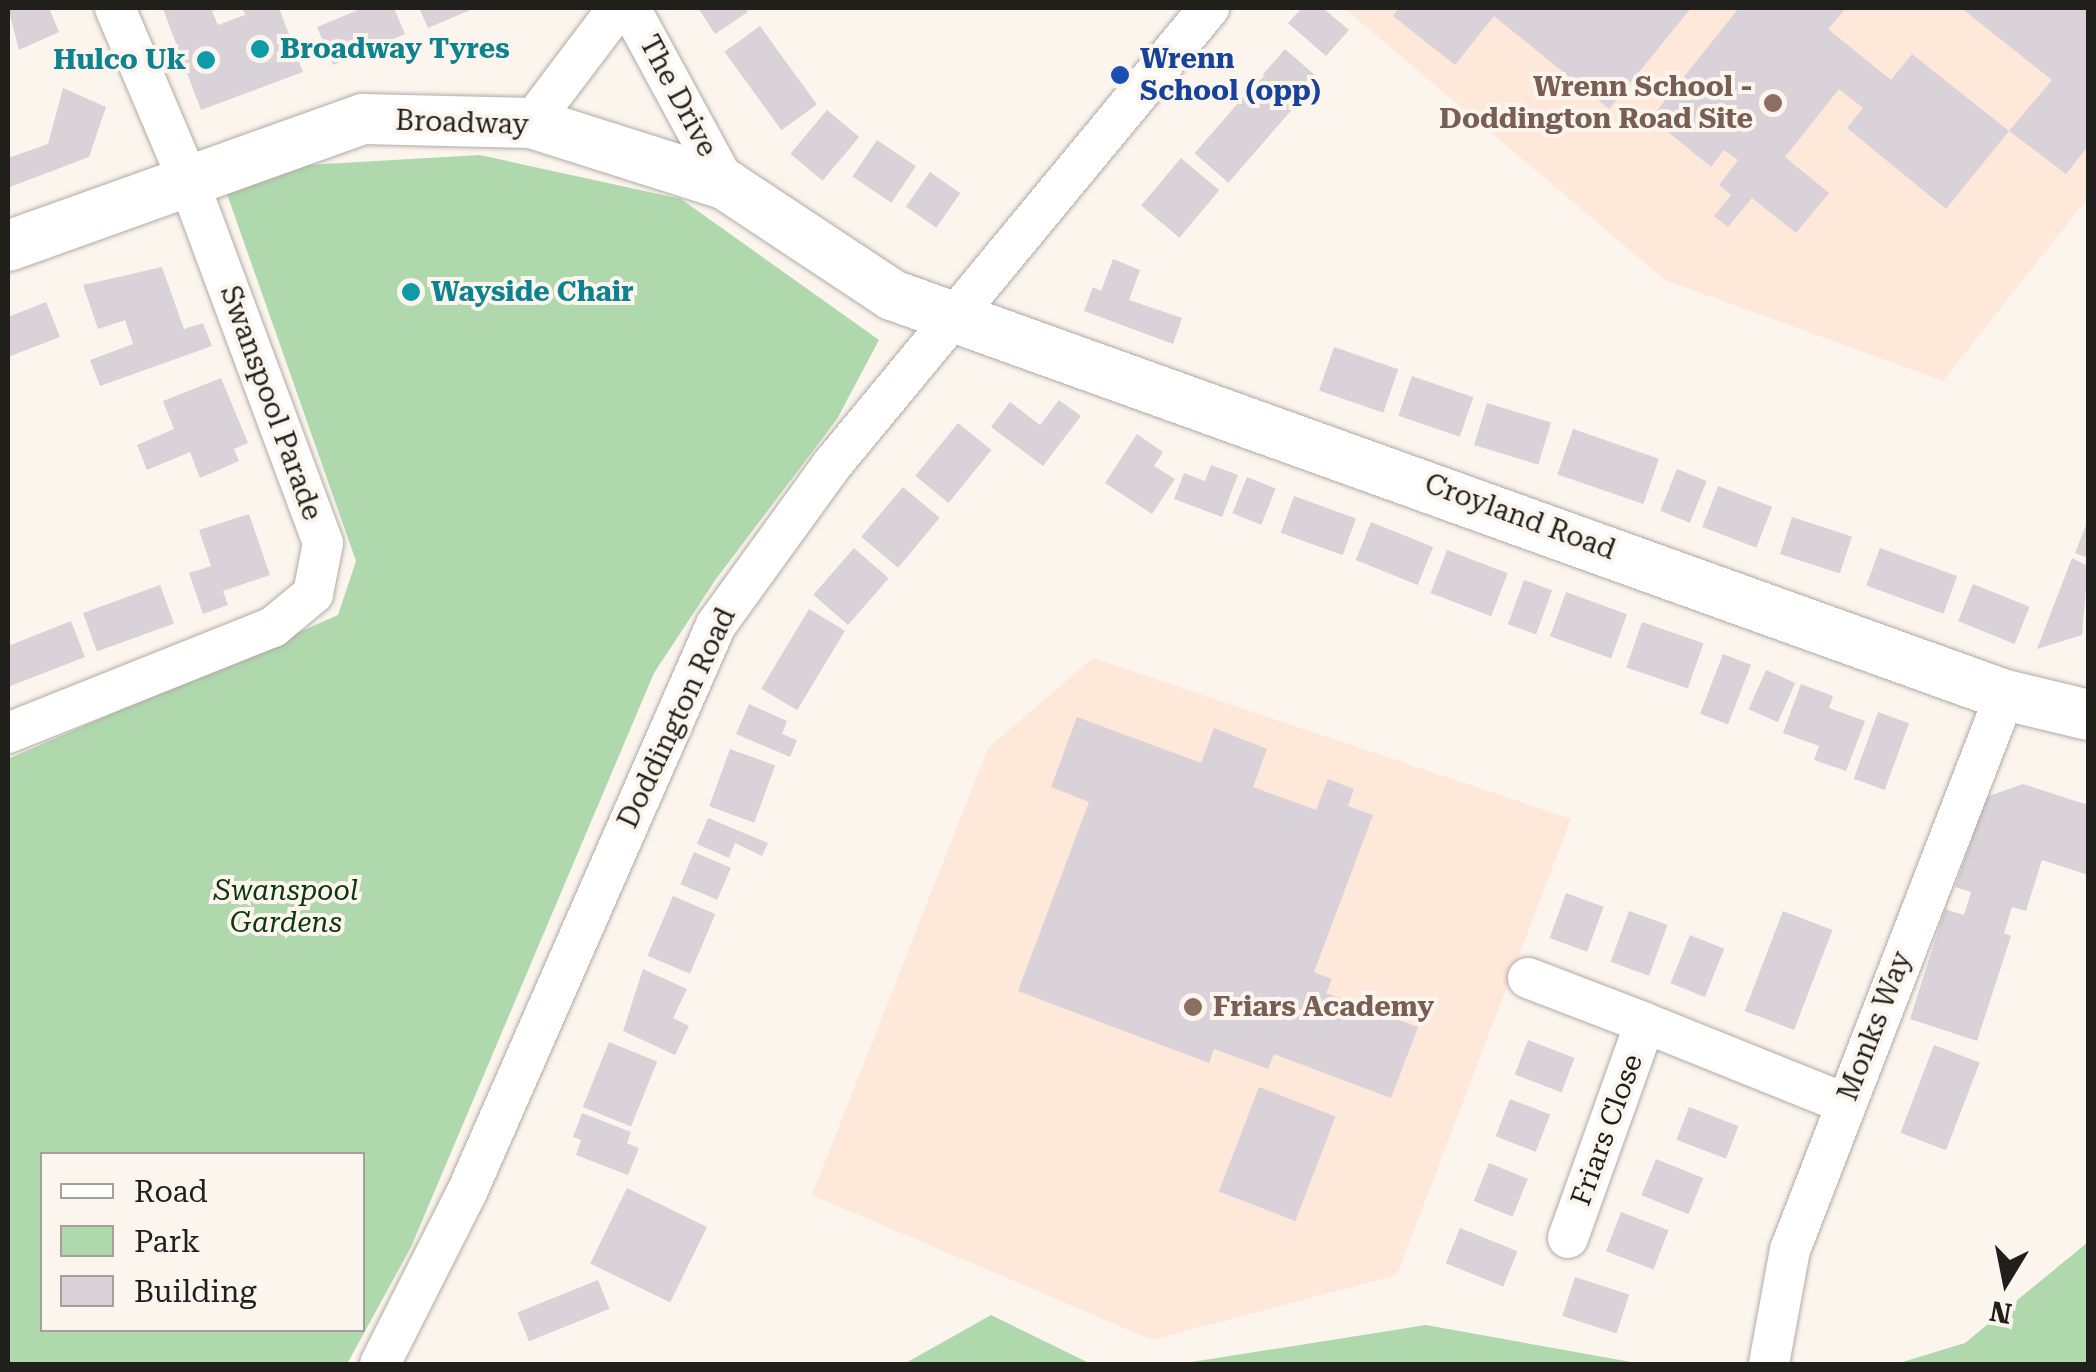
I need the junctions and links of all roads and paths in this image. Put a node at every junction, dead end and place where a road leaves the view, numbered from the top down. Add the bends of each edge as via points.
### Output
1 (115, 8) edge
2 (618, 8) edge
3 (630, 8) edge
4 (1209, 8) edge
5 (531, 123) junction
6 (188, 180) junction
7 (726, 185) junction
8 (8, 246) edge
9 (952, 316) junction
10 (2005, 695) junction
11 (2088, 714) edge
12 (8, 733) edge
13 (1528, 978) dead end
14 (1646, 1022) junction
15 (1844, 1104) junction
16 (1568, 1238) dead end
17 (380, 1364) edge
18 (1769, 1364) edge

1 - 6 street
2 - 5 street, The Drive
3 - 7 street, The Drive
4 - 9 street, Doddington Road via 1037,223
5 - 6 main road, Broadway via 363,120
5 - 7 main road, Broadway
6 - 8 main road, Broadway
6 - 12 street, Swanspool Parade via 323,543 313,594 273,628
7 - 9 main road, Broadway via 871,283
9 - 10 main road, Croyland Road
9 - 17 street, Doddington Road via 766,550 716,624 467,1192
10 - 11 main road, Croyland Road
10 - 15 street, Monks Way
13 - 14 street, Friars Close
14 - 15 street, Friars Close
14 - 16 street, Friars Close
15 - 18 street, Monks Way via 1790,1250

